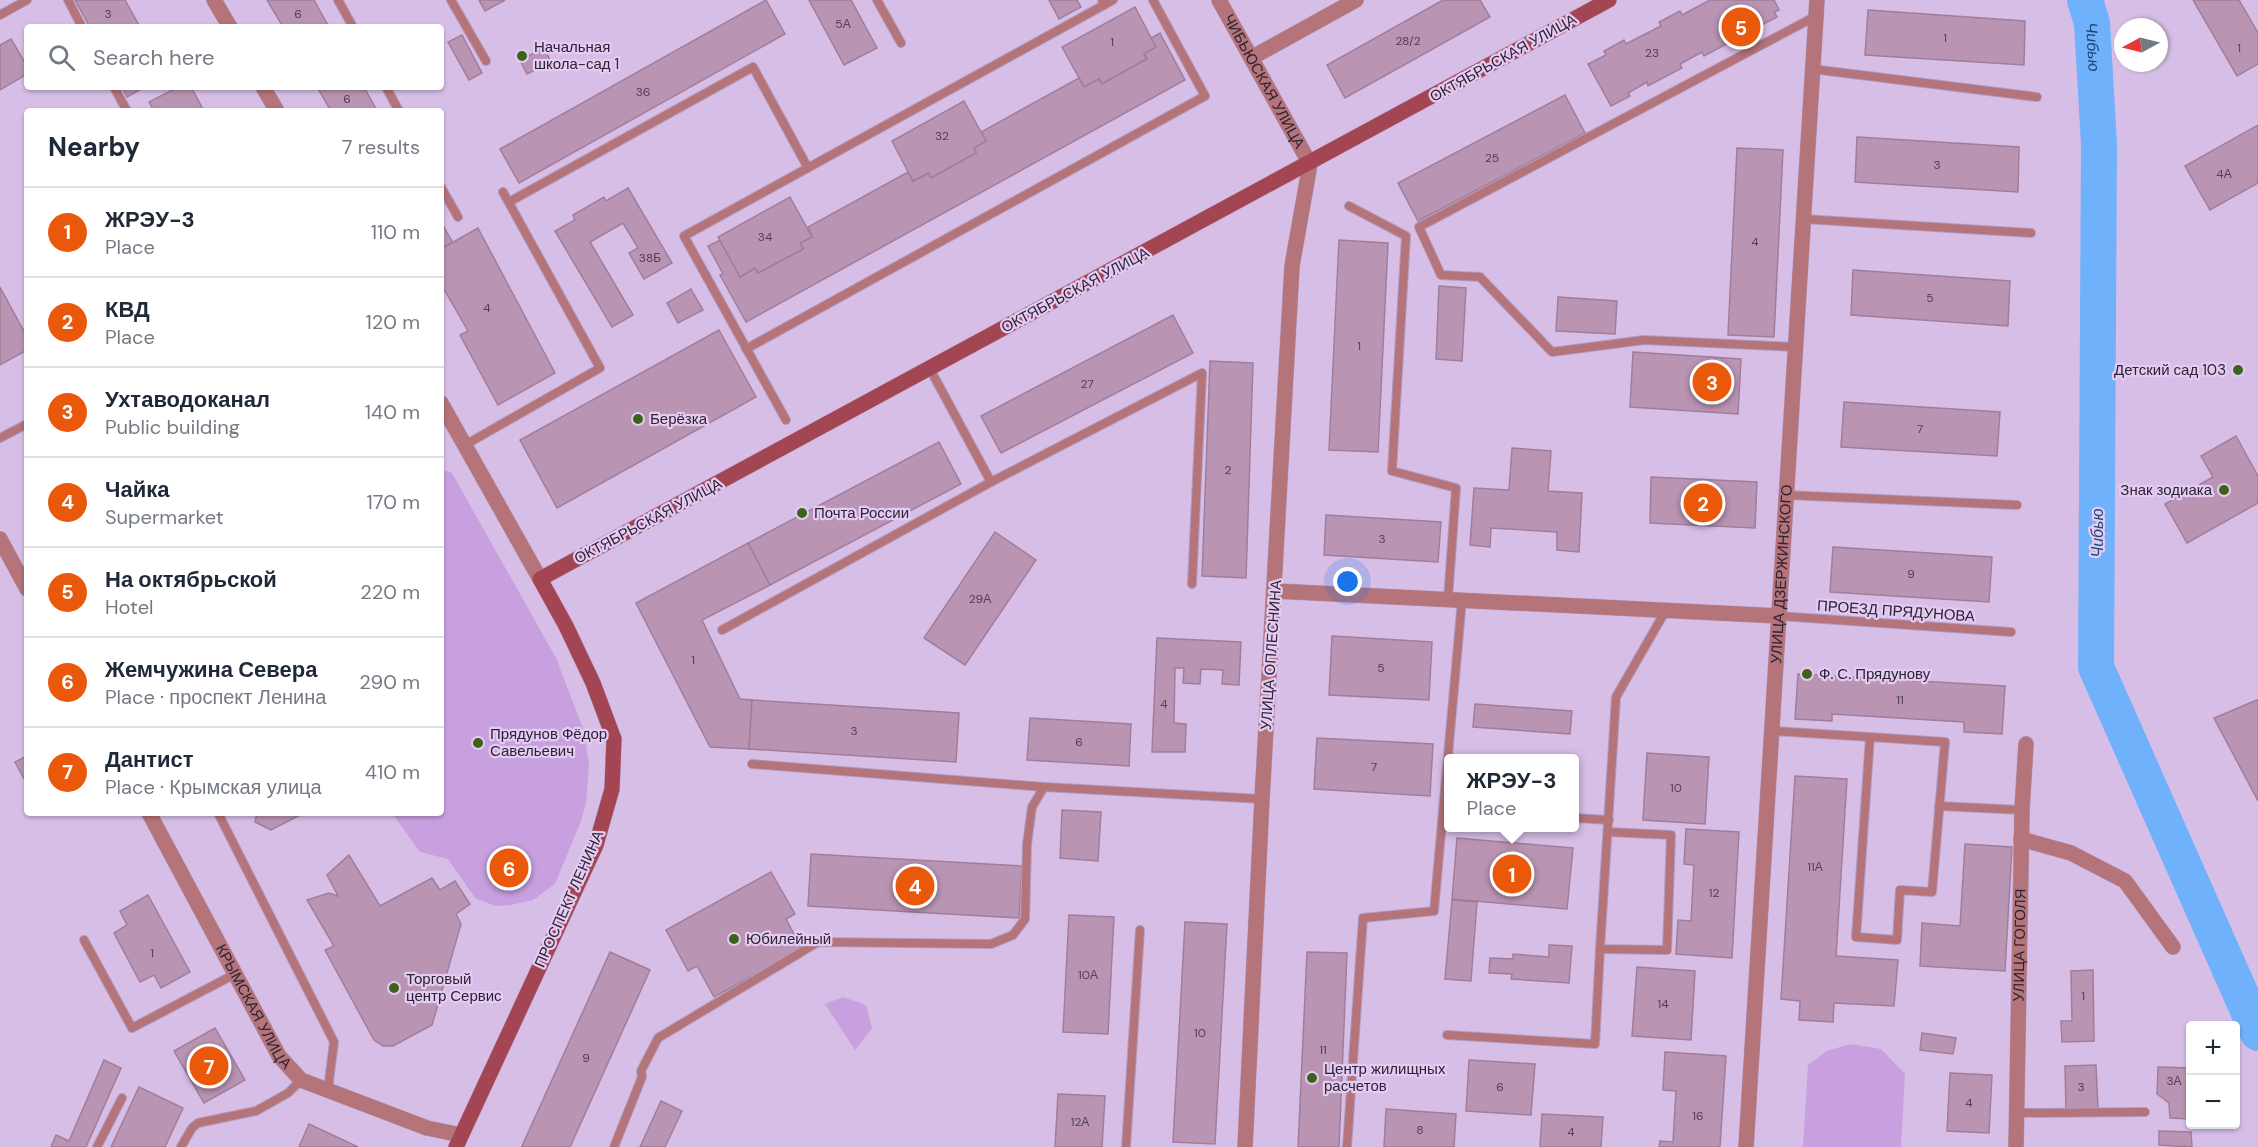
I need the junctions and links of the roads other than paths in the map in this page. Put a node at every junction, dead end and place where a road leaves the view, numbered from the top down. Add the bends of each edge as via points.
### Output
1 (27, 0) edge
2 (68, 0) edge
3 (215, 0) edge
4 (338, 0) edge
5 (452, 0) edge
6 (877, 0) edge
7 (1113, 0) edge
8 (1153, 0) edge
9 (1219, 0) edge
10 (1356, 0) edge
11 (1610, 0) edge
12 (1817, 0) edge
13 (1103, 2) edge
14 (0, 15) edge
15 (1816, 16) junction
16 (80, 24) edge
17 (228, 24) edge
18 (351, 24) edge
19 (901, 44) dead end
20 (1251, 57) junction
21 (486, 61) dead end
22 (1812, 69) junction
23 (116, 90) edge
24 (265, 90) edge
25 (388, 90) edge
26 (2037, 97) dead end
27 (125, 108) edge
28 (275, 108) edge
29 (397, 108) edge
30 (1310, 164) junction
31 (808, 168) junction
32 (444, 192) edge
33 (503, 192) dead end
34 (508, 202) junction
35 (1349, 206) dead end
36 (458, 217) dead end
37 (1803, 219) junction
38 (2031, 233) dead end
39 (1795, 347) junction
40 (746, 349) junction
41 (930, 369) junction
42 (444, 408) edge
43 (786, 420) dead end
44 (24, 426) edge
45 (0, 438) edge
46 (465, 445) junction
47 (991, 482) junction
48 (1786, 495) junction
49 (2017, 505) dead end
50 (0, 539) edge
51 (540, 579) junction
52 (24, 583) edge
53 (1192, 584) dead end
54 (1275, 591) junction
55 (1455, 600) junction
56 (1666, 610) junction
57 (1779, 616) junction
58 (722, 630) dead end
59 (2011, 632) dead end
60 (1773, 731) junction
61 (1870, 737) junction
62 (2026, 744) dead end
63 (1448, 754) edge
64 (752, 764) dead end
65 (1044, 787) junction
66 (1262, 799) junction
67 (1939, 806) junction
68 (2022, 810) junction
69 (151, 816) edge
70 (220, 816) edge
71 (1579, 818) edge
72 (1609, 820) junction
73 (1444, 825) edge
74 (1608, 832) junction
75 (2021, 839) junction
76 (1140, 930) dead end
77 (84, 940) dead end
78 (2173, 947) dead end
79 (1600, 949) junction
80 (235, 974) junction
81 (1447, 1035) dead end
82 (301, 1080) junction
83 (328, 1089) junction
84 (122, 1098) dead end
85 (2145, 1112) dead end
86 (2016, 1113) junction
87 (459, 1141) edge
88 (97, 1147) edge
89 (181, 1147) edge
90 (614, 1147) edge
91 (1126, 1147) edge
92 (1245, 1147) edge
93 (1347, 1147) edge
94 (1746, 1147) edge
95 (2016, 1147) edge

1 - 14 lane
2 - 16 lane
3 - 17 street
4 - 18 lane
5 - 21 lane
6 - 19 lane
7 - 13 lane
8 - 40 lane via 1205,96
9 - 20 street, ЧИБЬЮСКАЯ УЛИЦА
10 - 20 street
11 - 30 main road, ОКТЯБРЬСКАЯ УЛИЦА
12 - 15 street, УЛИЦА ДЗЕРЖИНСКОГО
13 - 31 lane
15 - 22 street, УЛИЦА ДЗЕРЖИНСКОГО
15 - 39 lane via 1419,226 1441,275 1480,276 1552,352 1644,340
20 - 30 street, ЧИБЬЮСКАЯ УЛИЦА
22 - 26 lane
22 - 37 street, УЛИЦА ДЗЕРЖИНСКОГО
23 - 27 lane
24 - 28 street
25 - 29 lane
30 - 41 main road, ОКТЯБРЬСКАЯ УЛИЦА
30 - 54 street, УЛИЦА ОПЛЕСНИНА via 1292,266
31 - 34 lane via 753,67
31 - 40 lane via 684,236
32 - 36 lane
33 - 34 lane
34 - 46 lane via 600,368
35 - 55 lane via 1406,236 1392,471 1456,488
37 - 38 lane
37 - 39 street, УЛИЦА ДЗЕРЖИНСКОГО
39 - 48 street, УЛИЦА ДЗЕРЖИНСКОГО
40 - 43 lane
41 - 47 lane
41 - 51 main road, ОКТЯБРЬСКАЯ УЛИЦА
42 - 46 street
44 - 45 lane
46 - 51 street
47 - 53 lane via 1202,373
47 - 58 lane
48 - 49 lane
48 - 57 street, УЛИЦА ДЗЕРЖИНСКОГО
50 - 52 street
51 - 87 main road, ПРОСПЕКТ ЛЕНИНА via 593,683 614,739 612,789 596,845
54 - 55 street
54 - 66 street, УЛИЦА ОПЛЕСНИНА
55 - 56 street
55 - 63 lane
56 - 57 street
56 - 72 lane via 1616,697
57 - 59 lane, ПРОЕЗД ПРЯДУНОВА
57 - 60 street, УЛИЦА ДЗЕРЖИНСКОГО
60 - 61 lane
60 - 94 street, УЛИЦА ДЗЕРЖИНСКОГО
61 - 67 lane via 1945,742
61 - 67 lane via 1856,937 1897,940 1900,890 1932,892
62 - 68 street, УЛИЦА ГОГОЛЯ
64 - 65 lane
65 - 66 lane
65 - 90 lane via 1032,807 1025,919 1013,935 991,944 818,942 658,1038 641,1071
66 - 92 street, УЛИЦА ОПЛЕСНИНА
67 - 68 lane
68 - 75 street, УЛИЦА ГОГОЛЯ
69 - 80 street, КРЫМСКАЯ УЛИЦА
70 - 83 lane via 334,1042
71 - 72 lane
72 - 74 lane
73 - 93 lane via 1434,911 1363,918
74 - 79 lane
74 - 79 lane via 1671,835 1667,950
75 - 78 street via 2071,853 2124,881
75 - 86 street, УЛИЦА ГОГОЛЯ
76 - 91 lane
77 - 80 lane via 132,1028
79 - 81 lane via 1595,1044
80 - 82 street, КРЫМСКАЯ УЛИЦА via 279,1056
82 - 83 street, КРЫМСКАЯ УЛИЦА
82 - 89 lane via 288,1093 256,1111 198,1123
83 - 87 street, КРЫМСКАЯ УЛИЦА
84 - 88 lane
85 - 86 lane
86 - 95 street, УЛИЦА ГОГОЛЯ

